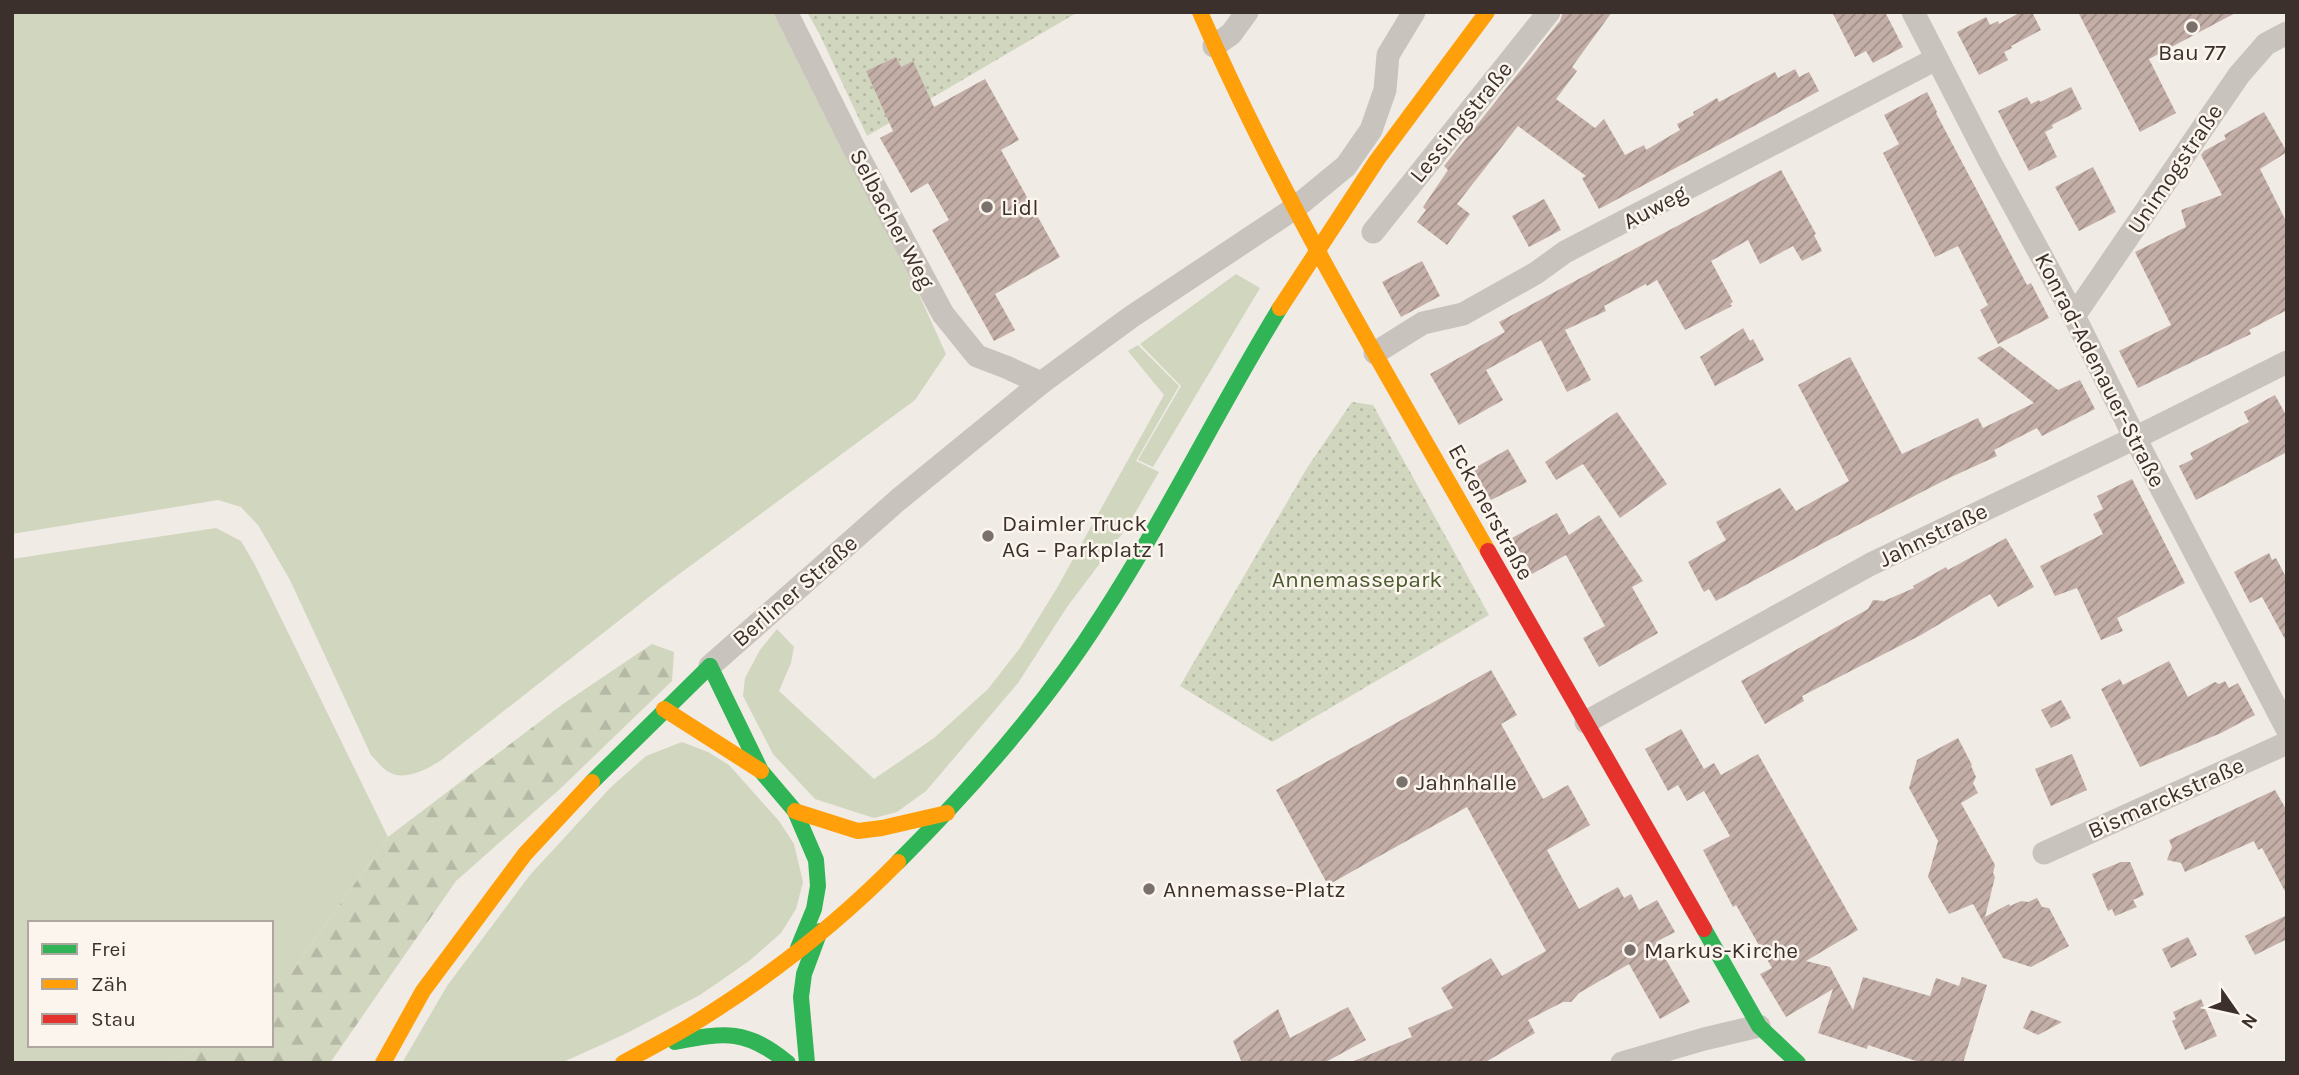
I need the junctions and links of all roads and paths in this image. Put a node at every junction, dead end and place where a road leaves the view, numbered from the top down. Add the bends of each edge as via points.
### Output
1 (786, 12) edge
2 (1200, 12) edge
3 (1247, 12) edge
4 (1414, 12) edge
5 (1487, 12) edge
6 (1549, 12) edge
7 (1913, 12) edge
8 (2287, 33) edge
9 (1214, 47) junction
10 (1936, 59) junction
11 (1295, 208) junction
12 (1373, 232) dead end
13 (2074, 316) junction
14 (1375, 353) junction
15 (2287, 362) edge
16 (1041, 383) junction
17 (2134, 438) junction
18 (710, 666) junction
19 (664, 709) junction
20 (1586, 722) junction
21 (2287, 729) edge
22 (2287, 743) edge
23 (761, 771) junction
24 (795, 811) junction
25 (948, 813) junction
26 (2044, 853) dead end
27 (820, 930) junction
28 (798, 948) junction
29 (1759, 1026) junction
30 (657, 1046) junction
31 (383, 1063) edge
32 (623, 1063) edge
33 (788, 1063) edge
34 (807, 1063) edge
35 (1622, 1063) edge
36 (1798, 1063) edge

1 - 16 street, Selbacher Weg via 943,314 977,356
2 - 9 main road, Eckenerstraße
3 - 9 street
4 - 11 street via 1388,55 1385,90 1371,130 1346,166
5 - 25 main road via 1427,90 1277,314 1100,619 1003,752
6 - 12 street, Lessingstraße
7 - 10 street, Konrad-Adenauer-Straße
8 - 13 street, Unimogstraße via 2266,44 2239,75
9 - 11 main road, Eckenerstraße
10 - 13 street, Konrad-Adenauer-Straße
10 - 14 street, Auweg via 1565,252 1462,314 1423,323
11 - 14 main road, Eckenerstraße
11 - 16 street, Berliner Straße
13 - 17 street, Konrad-Adenauer-Straße
14 - 20 main road, Eckenerstraße
15 - 17 street, Jahnstraße
16 - 18 street, Berliner Straße via 888,509
17 - 20 street, Jahnstraße via 1871,564
17 - 21 street, Konrad-Adenauer-Straße
18 - 19 main road, Berliner Straße
18 - 23 main road
19 - 23 main road
19 - 31 main road, Berliner Straße via 525,854 423,990
20 - 29 main road, Eckenerstraße
22 - 26 street, Bismarckstraße
23 - 24 main road
24 - 25 main road via 858,831
24 - 28 main road via 816,860 818,886
25 - 27 main road
27 - 28 main road
27 - 34 main road via 801,997
28 - 30 main road
29 - 35 street
29 - 36 main road, Eckenerstraße
30 - 32 main road
30 - 33 main road via 711,1035 743,1035 769,1047

